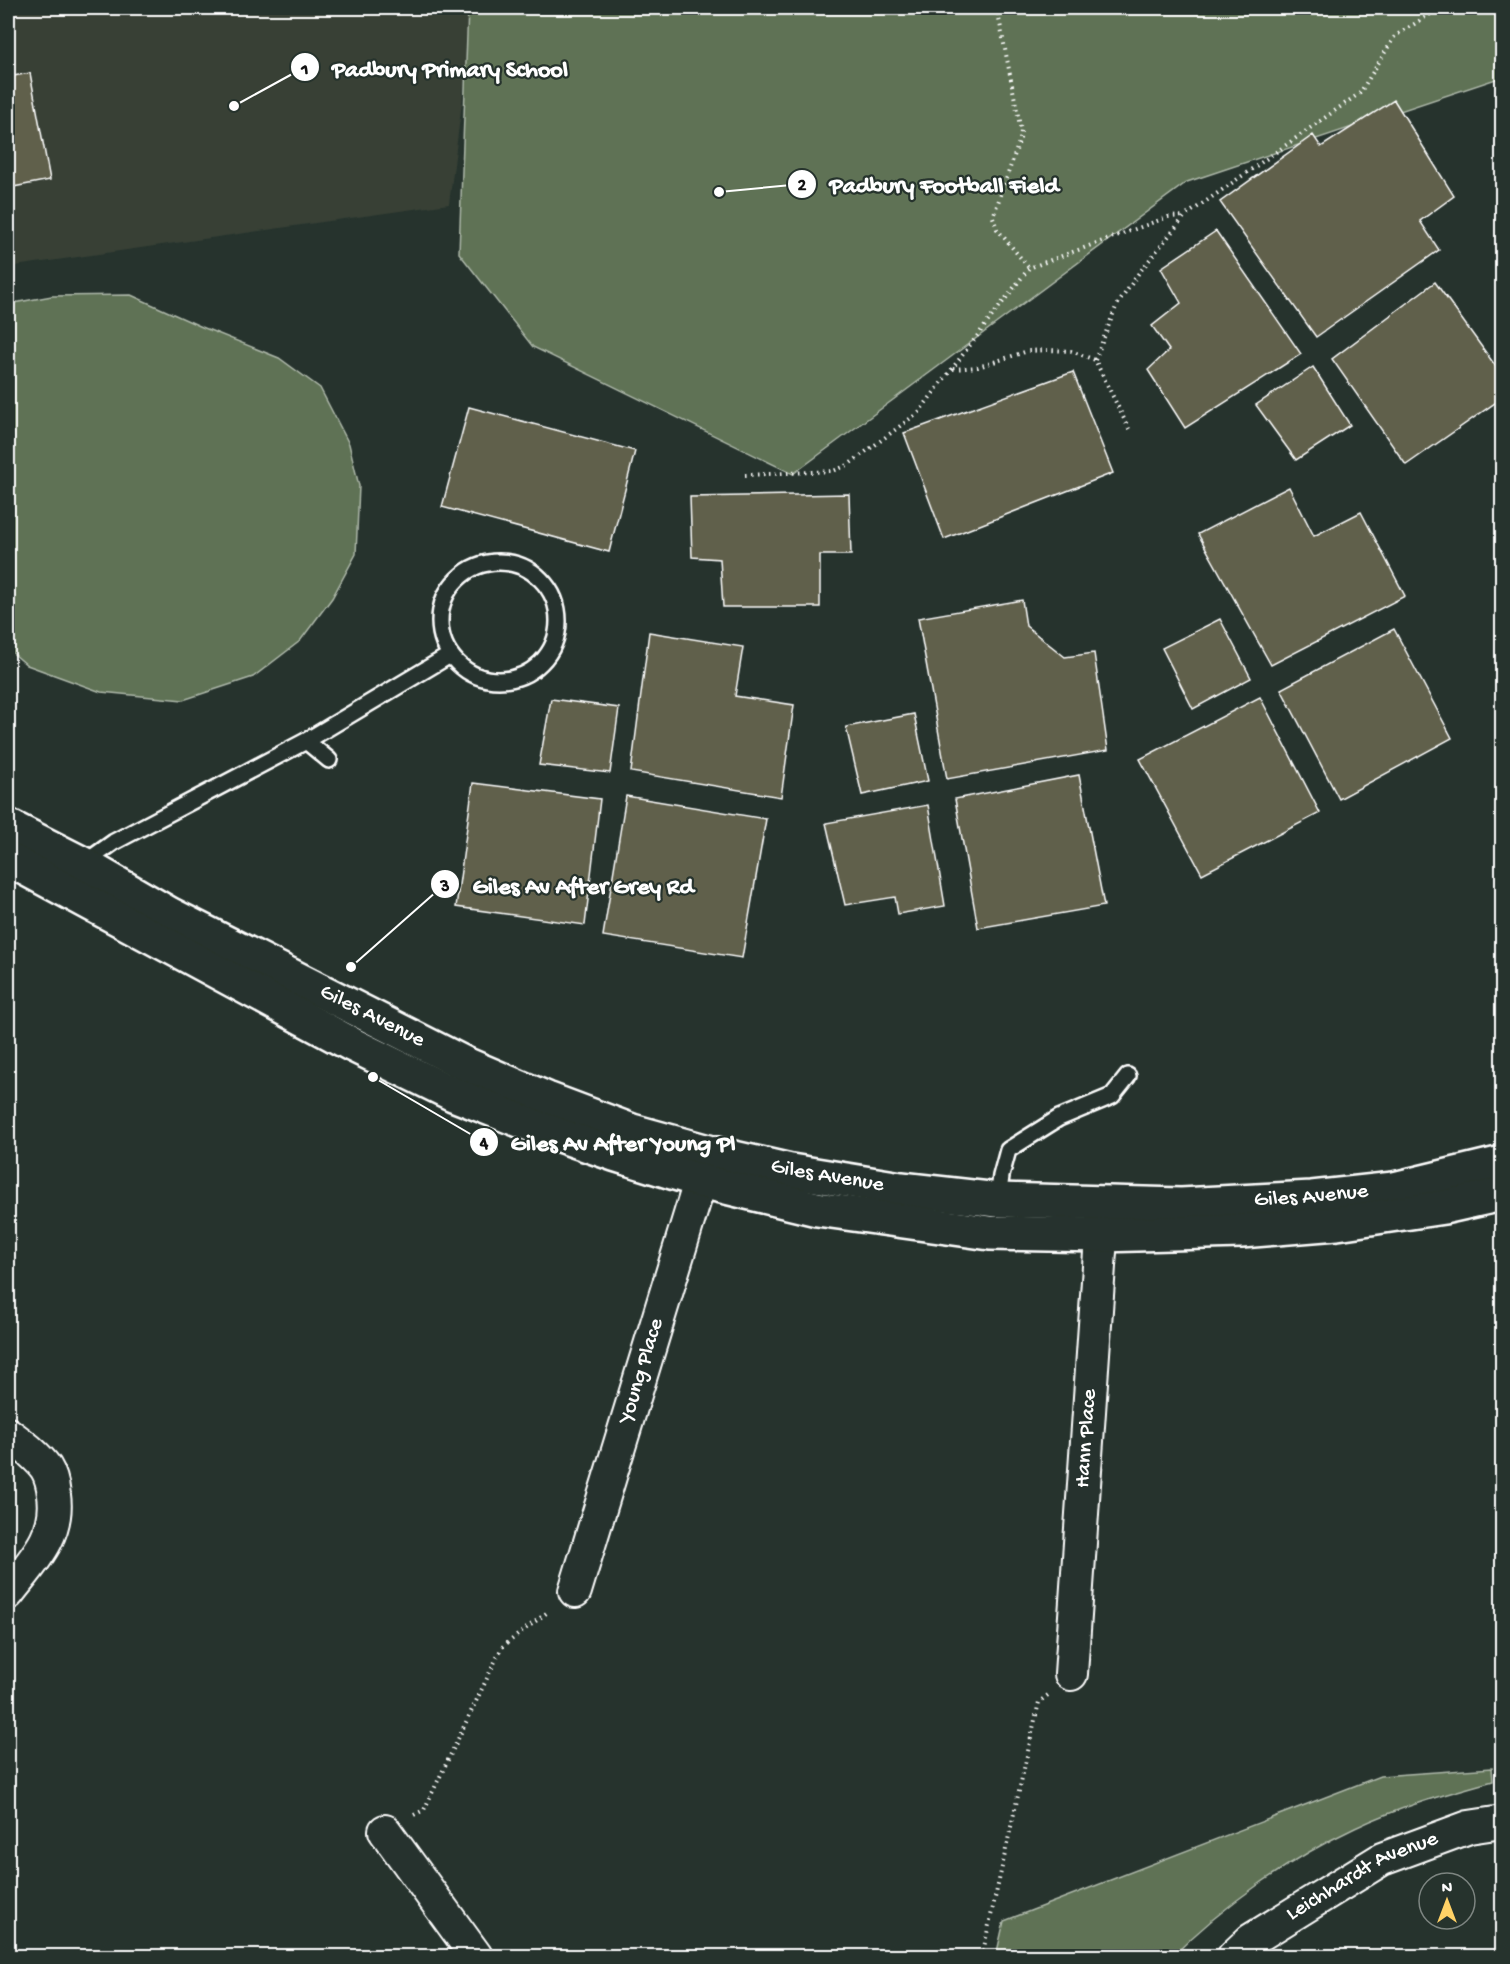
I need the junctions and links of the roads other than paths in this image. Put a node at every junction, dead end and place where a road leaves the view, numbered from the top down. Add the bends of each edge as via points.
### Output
1 (450, 655) junction
2 (306, 741) junction
3 (329, 760) dead end
4 (8, 826) edge
5 (8, 859) edge
6 (83, 864) junction
7 (1128, 1076) dead end
8 (1503, 1163) edge
9 (705, 1167) junction
10 (1503, 1194) edge
11 (998, 1200) junction
12 (1103, 1203) junction
13 (1102, 1235) junction
14 (8, 1434) edge
15 (575, 1591) road end
16 (8, 1593) edge
17 (1071, 1674) road end
18 (1503, 1822) edge
19 (385, 1831) road end
20 (476, 1956) edge
21 (1234, 1956) edge

1 - 1 lane via 442,637 440,616 445,596 457,579 473,568 494,562 514,564 533,573 547,587 556,605 558,626 553,646 541,663 505,680 484,678 465,670
1 - 2 lane
2 - 3 lane
2 - 6 lane via 114,842
4 - 6 street, Giles Avenue
5 - 9 street, Giles Avenue via 353,1045 453,1094 542,1130
6 - 9 street, Giles Avenue via 169,914 465,1064 632,1131
7 - 11 lane via 1112,1096 1059,1118 1008,1150
8 - 12 street, Giles Avenue via 1394,1189 1312,1198 1181,1205
9 - 11 street, Giles Avenue via 791,1171 901,1190
9 - 13 street, Giles Avenue via 817,1209 990,1233
9 - 15 street, Young Place
10 - 13 street, Giles Avenue via 1337,1223 1241,1231
11 - 12 street, Giles Avenue
12 - 13 street, Hann Place
13 - 17 street, Hann Place
14 - 16 street via 45,1468 53,1484 55,1501 54,1521 47,1540
18 - 21 street, Leichhardt Avenue via 1469,1827 1382,1859 1251,1940
19 - 20 street

